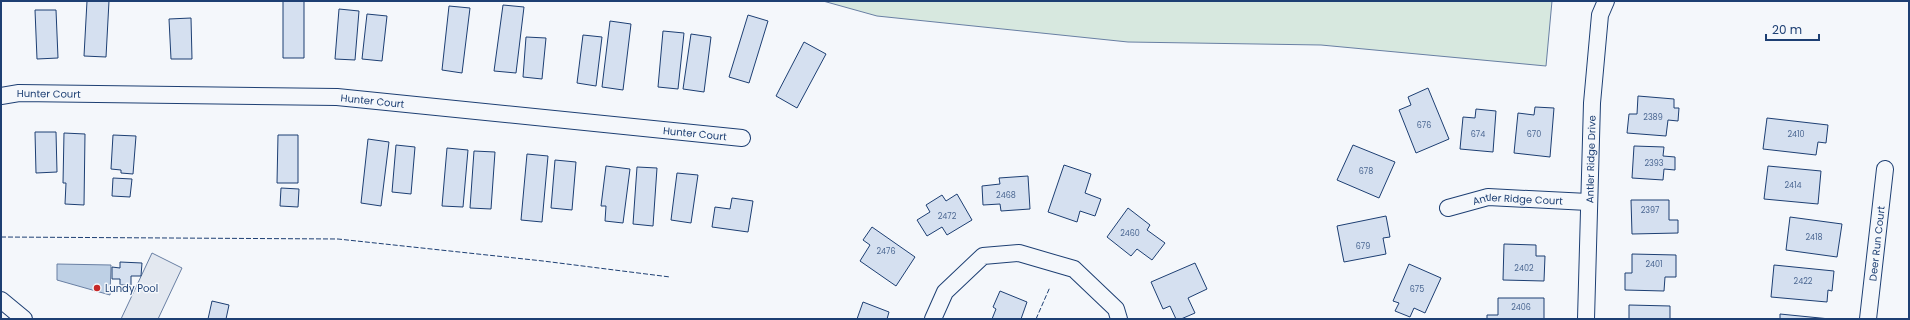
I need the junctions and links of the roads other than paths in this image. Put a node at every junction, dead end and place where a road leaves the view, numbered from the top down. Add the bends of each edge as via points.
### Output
1 (1606, 1) edge
2 (1, 96) edge
3 (742, 138) dead end
4 (1885, 169) dead end
5 (1588, 202) junction
6 (1448, 208) dead end
7 (1, 300) edge
8 (24, 319) edge
9 (933, 319) edge
10 (1119, 319) edge
11 (1586, 319) edge
12 (1868, 319) edge

1 - 5 street, Antler Ridge Drive via 1600,15 1592,103
2 - 3 street, Hunter Court via 19,93 337,97
4 - 12 street, Deer Run Court
5 - 6 street, Antler Ridge Court via 1488,196
5 - 11 street, Antler Ridge Drive
7 - 8 street
9 - 10 street via 945,292 984,256 1019,253 1074,269 1116,309

